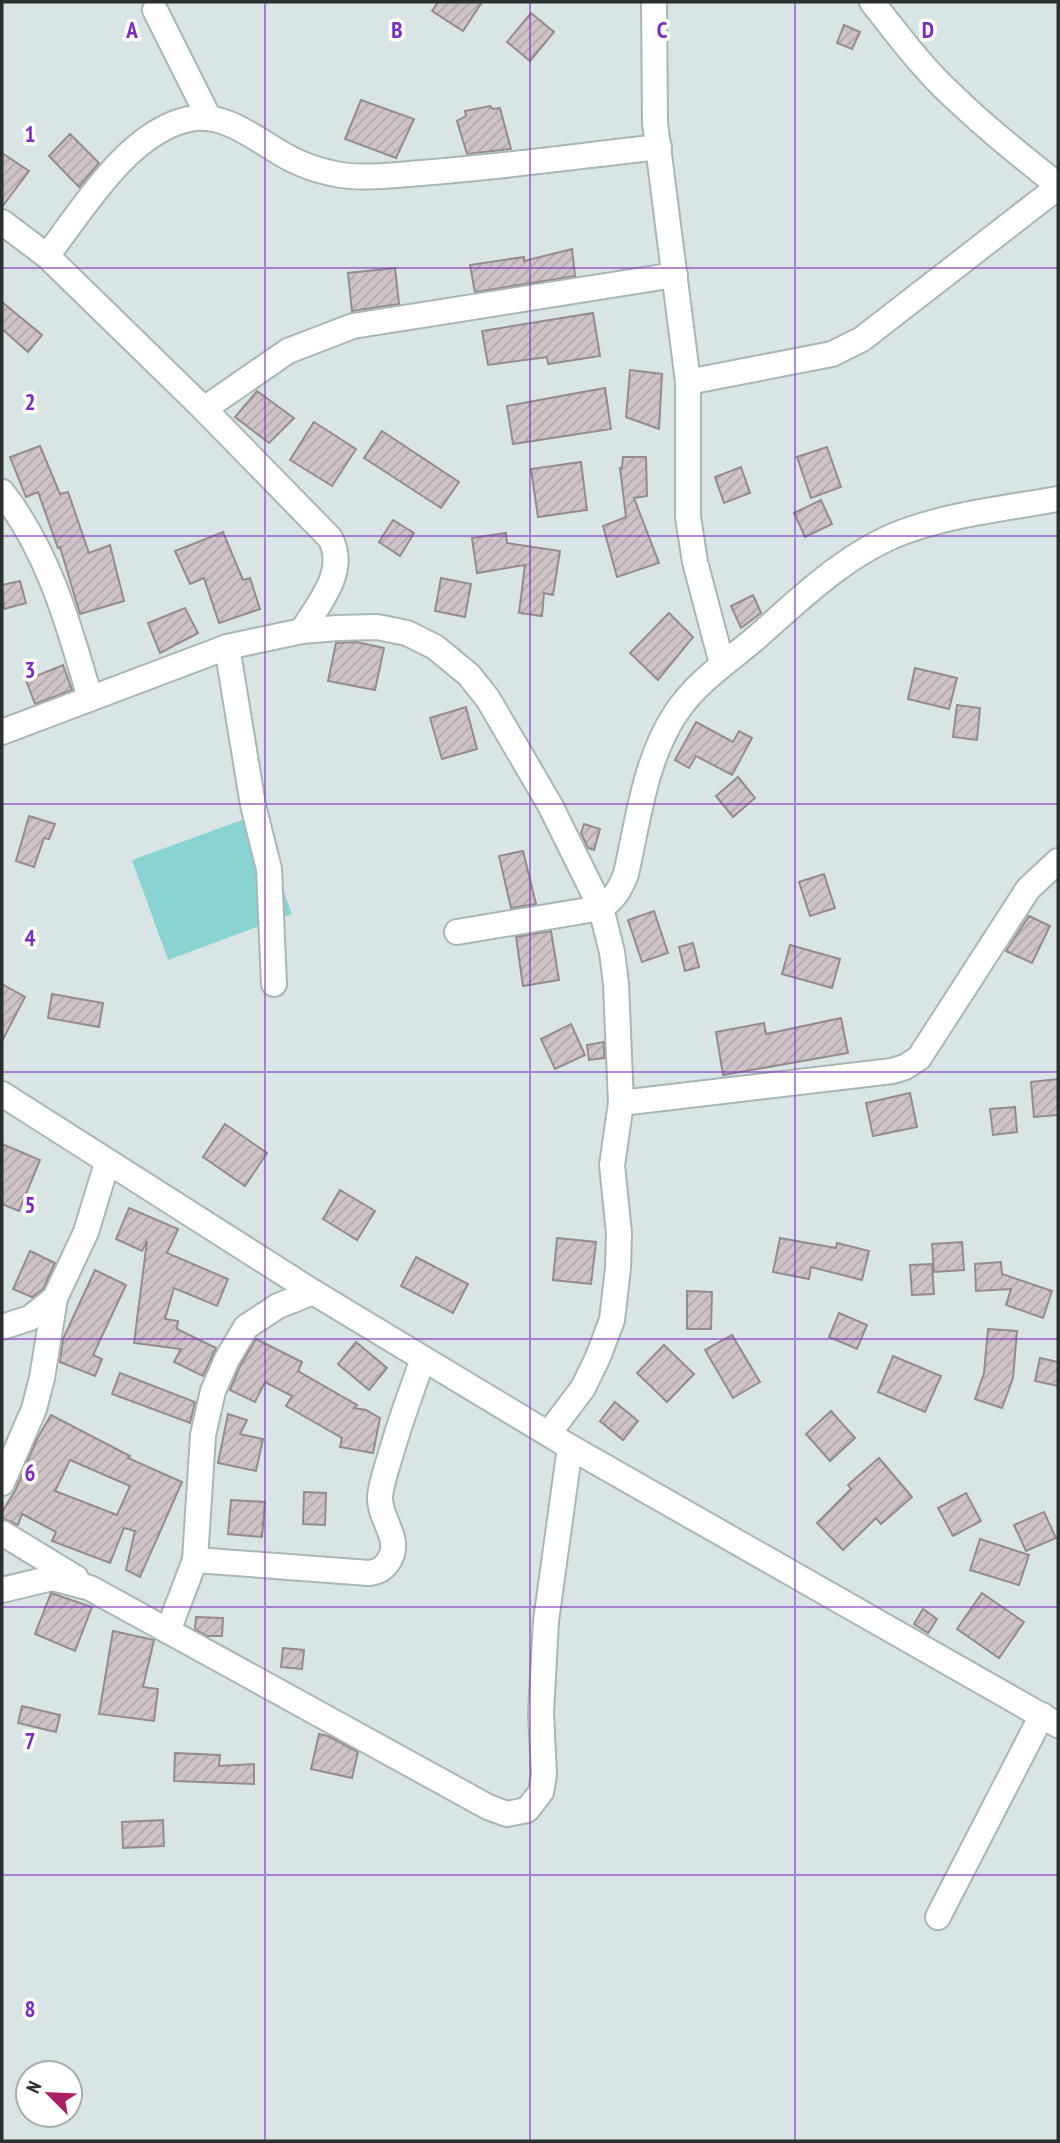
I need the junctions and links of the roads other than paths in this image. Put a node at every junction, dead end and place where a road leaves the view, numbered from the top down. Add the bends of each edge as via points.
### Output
1 (654, 2) edge
2 (872, 2) edge
3 (155, 10) dead end
4 (209, 118) junction
5 (659, 147) junction
6 (1058, 186) edge
7 (2, 222) edge
8 (47, 256) junction
9 (675, 275) junction
10 (688, 382) junction
11 (204, 409) junction
12 (2, 492) edge
13 (1058, 499) edge
14 (303, 631) junction
15 (227, 647) junction
16 (722, 664) junction
17 (90, 698) junction
18 (2, 732) edge
19 (1058, 861) edge
20 (601, 908) junction
21 (457, 932) dead end
22 (274, 984) dead end
23 (2, 1094) edge
24 (621, 1103) junction
25 (107, 1163) junction
26 (313, 1292) junction
27 (55, 1298) junction
28 (2, 1327) edge
29 (423, 1359) junction
30 (560, 1440) junction
31 (2, 1483) edge
32 (2, 1533) edge
33 (195, 1560) junction
34 (90, 1588) junction
35 (2, 1590) edge
36 (168, 1630) junction
37 (1050, 1720) edge
38 (938, 1917) dead end

1 - 5 street
2 - 6 street via 951,95
3 - 4 street
4 - 5 street via 231,125 292,160 338,175 470,169
4 - 8 street via 167,126 138,145
5 - 9 street
6 - 10 street via 862,339 832,354
7 - 8 street
8 - 11 street
9 - 10 street
9 - 11 street via 353,326 288,351
10 - 16 street via 688,517
11 - 14 street via 330,538 336,551 332,579
12 - 17 street via 50,575
13 - 16 street via 951,518 876,545 811,590
14 - 15 street
14 - 20 street via 377,627 407,633 435,647 469,675 550,805
15 - 17 street
15 - 22 street via 253,805 270,869
16 - 20 street via 675,713 654,759 623,881 614,899
17 - 18 street
19 - 24 street via 1028,889 937,1033 919,1058 905,1067
20 - 21 street
20 - 24 street via 616,984
23 - 25 street
24 - 30 street via 612,1165 619,1233 612,1320
25 - 26 street
25 - 27 street via 86,1232
26 - 29 street
26 - 33 street via 278,1306 246,1327 227,1359 213,1391 203,1435
27 - 28 street via 30,1318
27 - 31 street via 34,1409
29 - 30 street
29 - 33 street via 380,1494 380,1510 393,1544 385,1567 369,1573
30 - 36 street via 541,1713 544,1775 541,1793 527,1810 507,1814 488,1807
30 - 37 street
32 - 34 street
33 - 36 street
34 - 35 street via 52,1578
34 - 36 street
37 - 38 street

